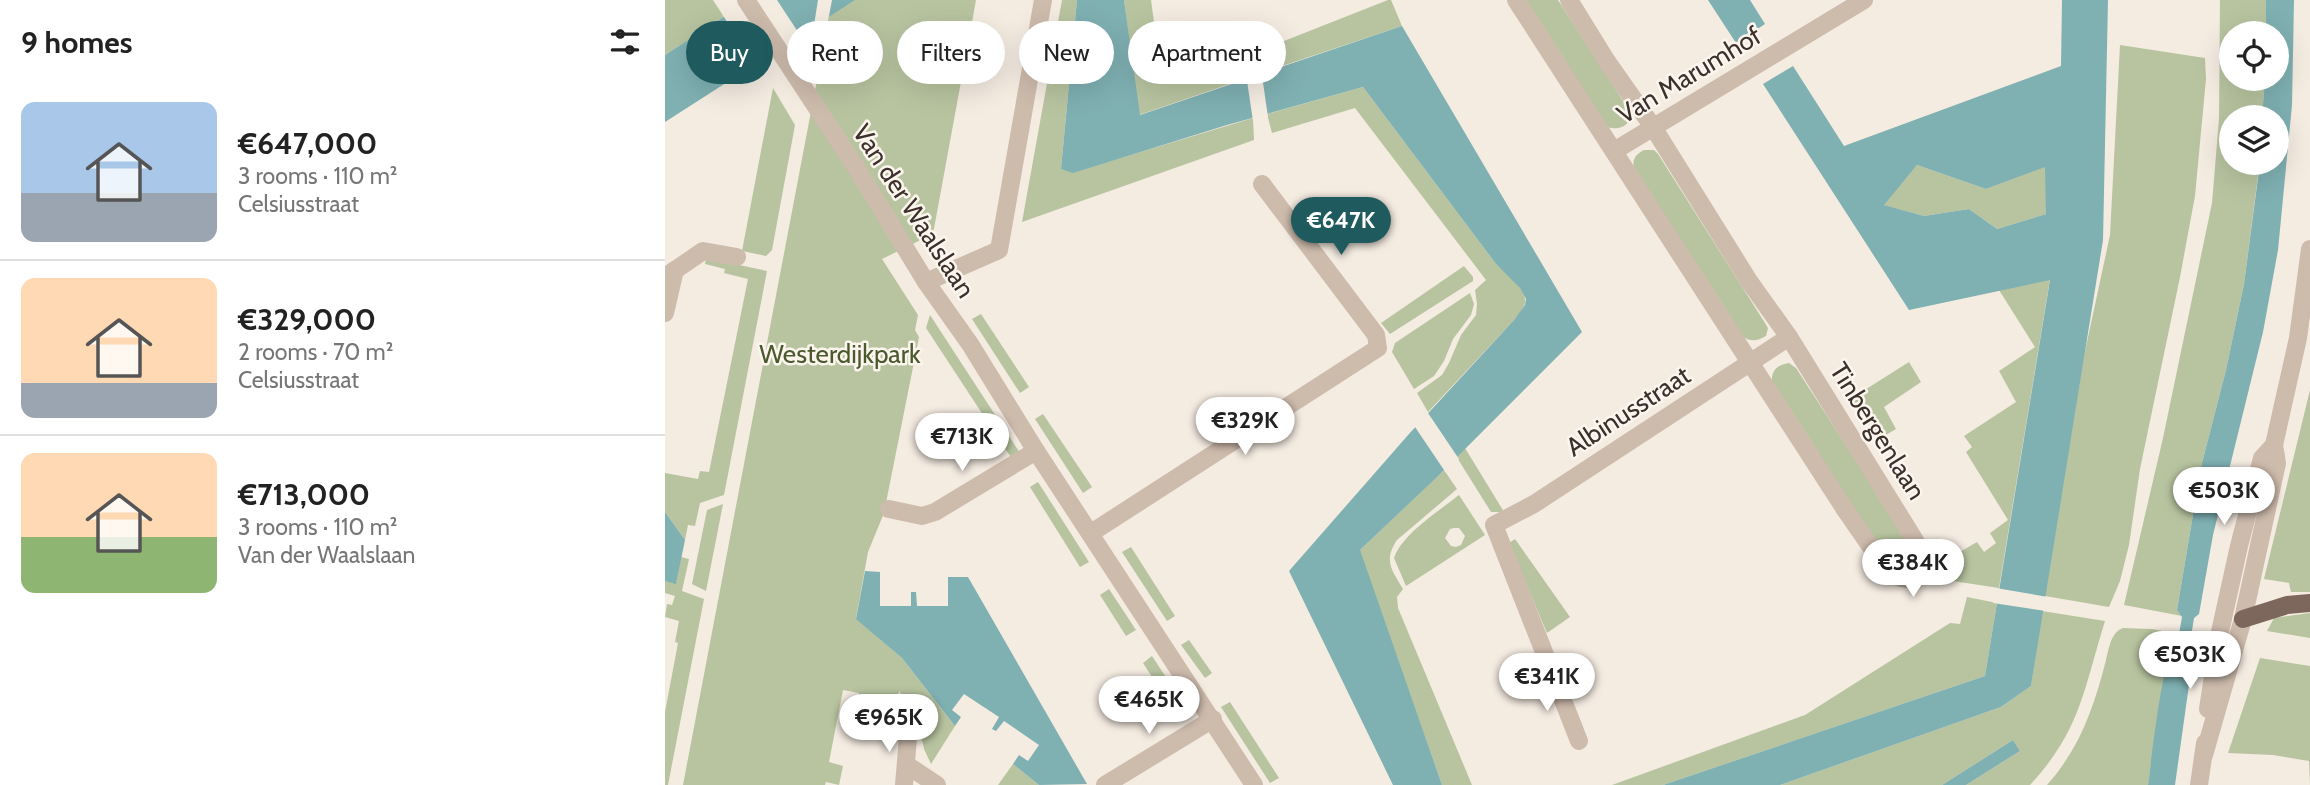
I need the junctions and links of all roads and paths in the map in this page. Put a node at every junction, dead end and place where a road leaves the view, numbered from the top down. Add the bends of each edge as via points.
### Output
1 (746, 0) edge
2 (1043, 0) edge
3 (1516, 0) edge
4 (1569, 0) edge
5 (1864, 0) edge
6 (1653, 127) junction
7 (1614, 151) junction
8 (1262, 184) dead end
9 (2310, 249) edge
10 (737, 257) dead end
11 (670, 273) edge
12 (926, 282) junction
13 (665, 313) edge
14 (1789, 337) junction
15 (1750, 362) junction
16 (2274, 445) junction
17 (1036, 451) junction
18 (889, 509) dead end
19 (1091, 533) junction
20 (2310, 604) edge
21 (2243, 620) junction
22 (1213, 719) junction
23 (909, 726) dead end
24 (1579, 741) dead end
25 (2203, 755) junction
26 (907, 765) junction
27 (904, 785) edge
28 (937, 785) edge
29 (1105, 785) edge
30 (1254, 785) edge
31 (2199, 785) edge

1 - 12 street, Van der Waalslaan
2 - 12 street via 999,250
3 - 7 street, Tinbergenlaan
4 - 6 street, Tinbergenlaan
5 - 6 street, Van Marumhof
6 - 7 street, Van Marumhof
6 - 14 street, Tinbergenlaan
7 - 15 street, Tinbergenlaan
8 - 19 street via 1376,335 1378,348
9 - 16 street via 2298,338
10 - 11 street via 703,251
11 - 13 street
12 - 17 street, Van der Waalslaan
14 - 15 street, Albinusstraat
14 - 15 street, Tinbergenlaan via 1919,547 1923,559 1918,577 1902,578 1886,569
15 - 24 street, Albinusstraat via 1534,504 1494,525
16 - 21 street via 2277,463
16 - 25 street via 2262,458 2239,546 2209,694
17 - 18 street via 935,512 922,516
17 - 19 street, Van der Waalslaan
19 - 22 street, Van der Waalslaan
20 - 21 main road via 2287,605
21 - 25 street
22 - 29 street
22 - 30 street, Van der Waalslaan
23 - 26 street
25 - 31 street
26 - 27 street
26 - 28 street

